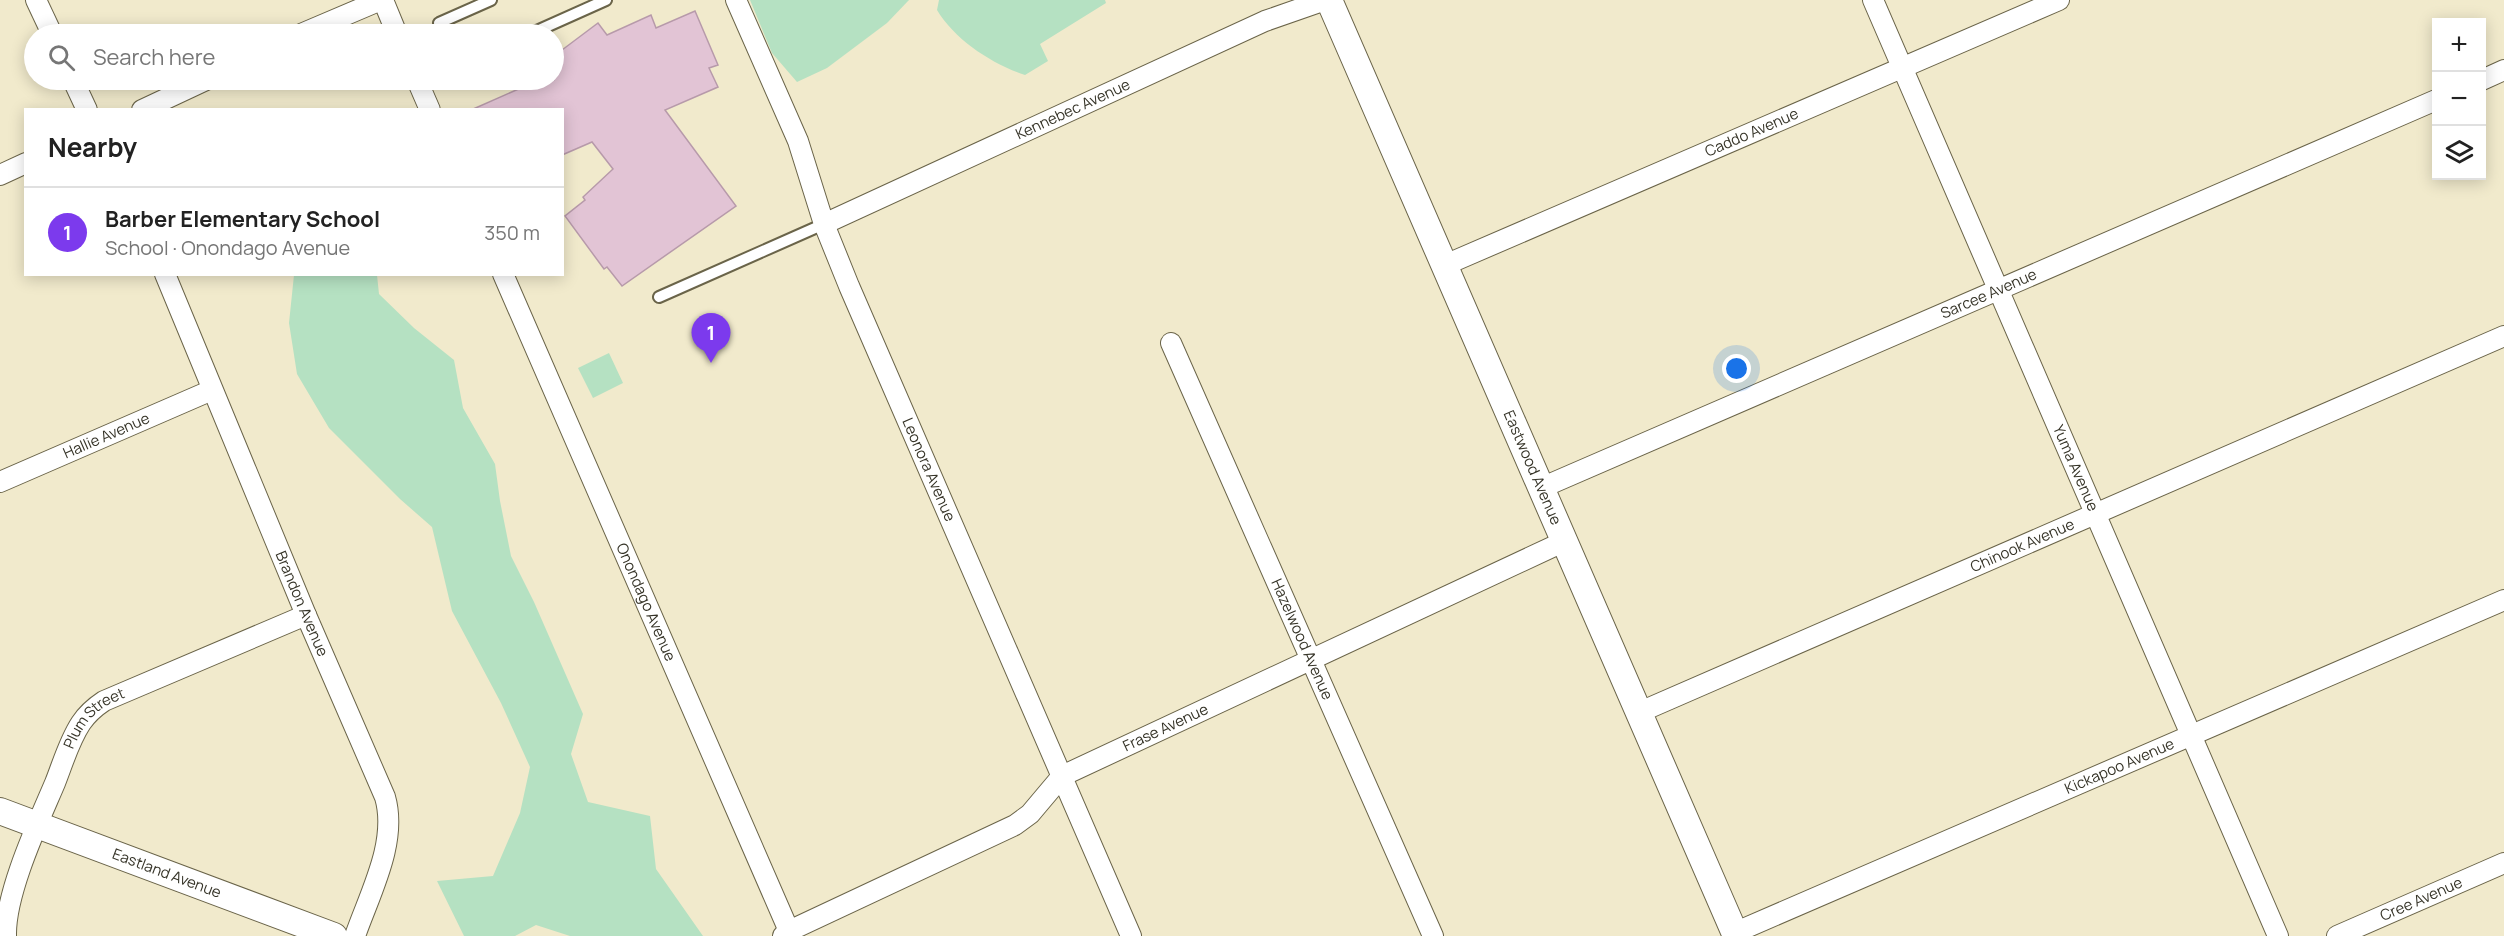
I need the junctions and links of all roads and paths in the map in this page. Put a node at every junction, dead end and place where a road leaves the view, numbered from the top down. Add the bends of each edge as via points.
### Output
1 (36, 0) edge
2 (382, 0) edge
3 (491, 0) edge
4 (606, 0) edge
5 (736, 0) edge
6 (1327, 0) edge
7 (1873, 0) edge
8 (2059, 0) edge
9 (47, 24) edge
10 (325, 24) edge
11 (393, 24) edge
12 (439, 24) edge
13 (552, 24) edge
14 (1902, 68) junction
15 (2504, 70) edge
16 (2486, 78) edge
17 (78, 90) edge
18 (185, 90) edge
19 (421, 90) edge
20 (2432, 102) edge
21 (86, 108) edge
22 (146, 108) edge
23 (429, 108) edge
24 (24, 164) edge
25 (0, 175) edge
26 (824, 224) junction
27 (1445, 265) junction
28 (166, 276) edge
29 (504, 276) edge
30 (1999, 291) junction
31 (659, 297) dead end
32 (2504, 336) edge
33 (1171, 343) dead end
34 (212, 390) junction
35 (0, 482) edge
36 (1541, 488) junction
37 (2095, 513) junction
38 (1565, 542) junction
39 (2504, 600) edge
40 (306, 615) junction
41 (1309, 660) junction
42 (1640, 712) junction
43 (2192, 734) junction
44 (1062, 776) junction
45 (0, 811) edge
46 (37, 825) junction
47 (2504, 863) edge
48 (786, 933) edge
49 (1735, 934) edge
50 (6, 936) edge
51 (334, 936) edge
52 (355, 936) edge
53 (1131, 936) edge
54 (1433, 936) edge
55 (2278, 936) edge
56 (2337, 936) edge

1 - 9 street
2 - 10 street
2 - 11 street
3 - 12 lane
4 - 13 lane
5 - 26 street, Leonora Avenue via 798,141
6 - 26 street, Kennebec Avenue via 1265,21
6 - 27 street, Eastwood Avenue
7 - 14 street, Yuma Avenue
8 - 14 street, Caddo Avenue
14 - 27 street, Caddo Avenue
14 - 30 street, Yuma Avenue
15 - 16 street
17 - 21 street
18 - 22 street
19 - 23 street
20 - 30 street, Sarcee Avenue
24 - 25 street
26 - 31 lane
26 - 44 street, Leonora Avenue
27 - 36 street, Eastwood Avenue
28 - 34 street, Brandon Avenue
29 - 48 street, Onondago Avenue
30 - 36 street, Sarcee Avenue
30 - 37 street, Yuma Avenue
32 - 37 street, Chinook Avenue
33 - 41 street, Hazelwood Avenue
34 - 35 street, Hallie Avenue
34 - 40 street, Brandon Avenue
36 - 38 street, Eastwood Avenue
37 - 42 street, Chinook Avenue
37 - 43 street, Yuma Avenue
38 - 41 street, Frase Avenue
38 - 42 street, Eastwood Avenue
39 - 43 street, Kickapoo Avenue
40 - 46 street, Plum Street via 91,710 72,741
40 - 52 street, Brandon Avenue via 389,812 386,847
41 - 44 street, Frase Avenue
41 - 54 street, Hazelwood Avenue
42 - 49 street, Eastwood Avenue
43 - 49 street, Kickapoo Avenue
43 - 55 street, Yuma Avenue
44 - 48 street, Frase Avenue via 1030,814 1015,825
44 - 53 street, Leonora Avenue
45 - 46 street, Eastland Avenue
46 - 50 street, Plum Street via 9,908
46 - 51 street, Eastland Avenue
47 - 56 street, Cree Avenue

